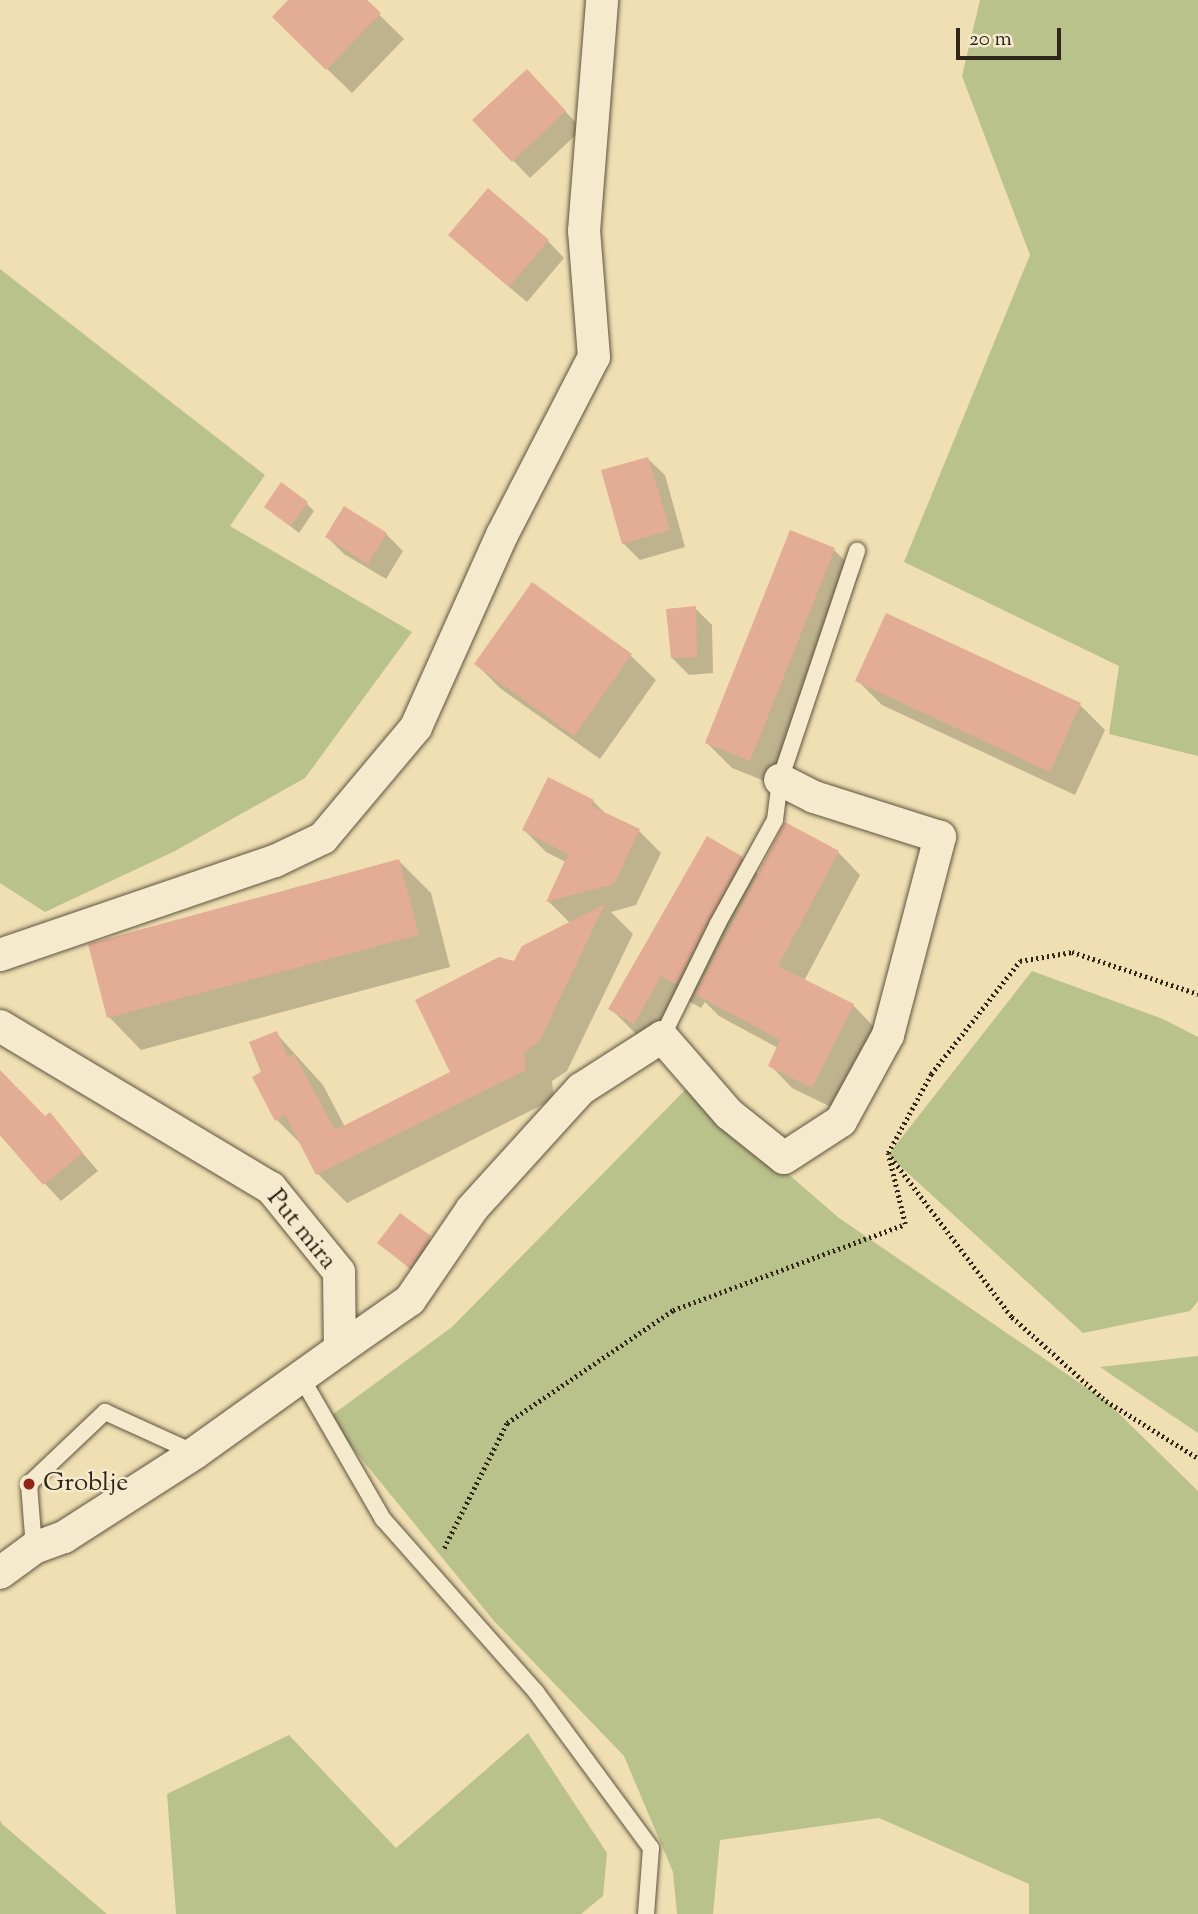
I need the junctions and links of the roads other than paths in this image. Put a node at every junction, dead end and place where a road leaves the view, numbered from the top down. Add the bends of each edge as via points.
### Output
1 (602, 0) edge
2 (858, 551) dead end
3 (780, 780) junction
4 (0, 955) edge
5 (0, 1027) edge
6 (662, 1037) junction
7 (340, 1349) junction
8 (301, 1377) junction
9 (207, 1444) junction
10 (34, 1548) junction
11 (0, 1573) edge
12 (646, 1914) edge

1 - 4 street via 584,231 594,356 502,535 416,727 323,838 275,861
2 - 3 lane
3 - 6 lane via 775,820
3 - 6 street via 814,797 940,837 888,1035 841,1121 784,1158 730,1114
5 - 7 street, Put mira via 271,1188 339,1272
6 - 7 street via 581,1089 472,1209 410,1300
7 - 8 street
8 - 9 street
8 - 12 lane via 383,1519 536,1692 651,1848
9 - 10 street via 64,1537
9 - 10 lane via 105,1412 29,1484
10 - 11 street

